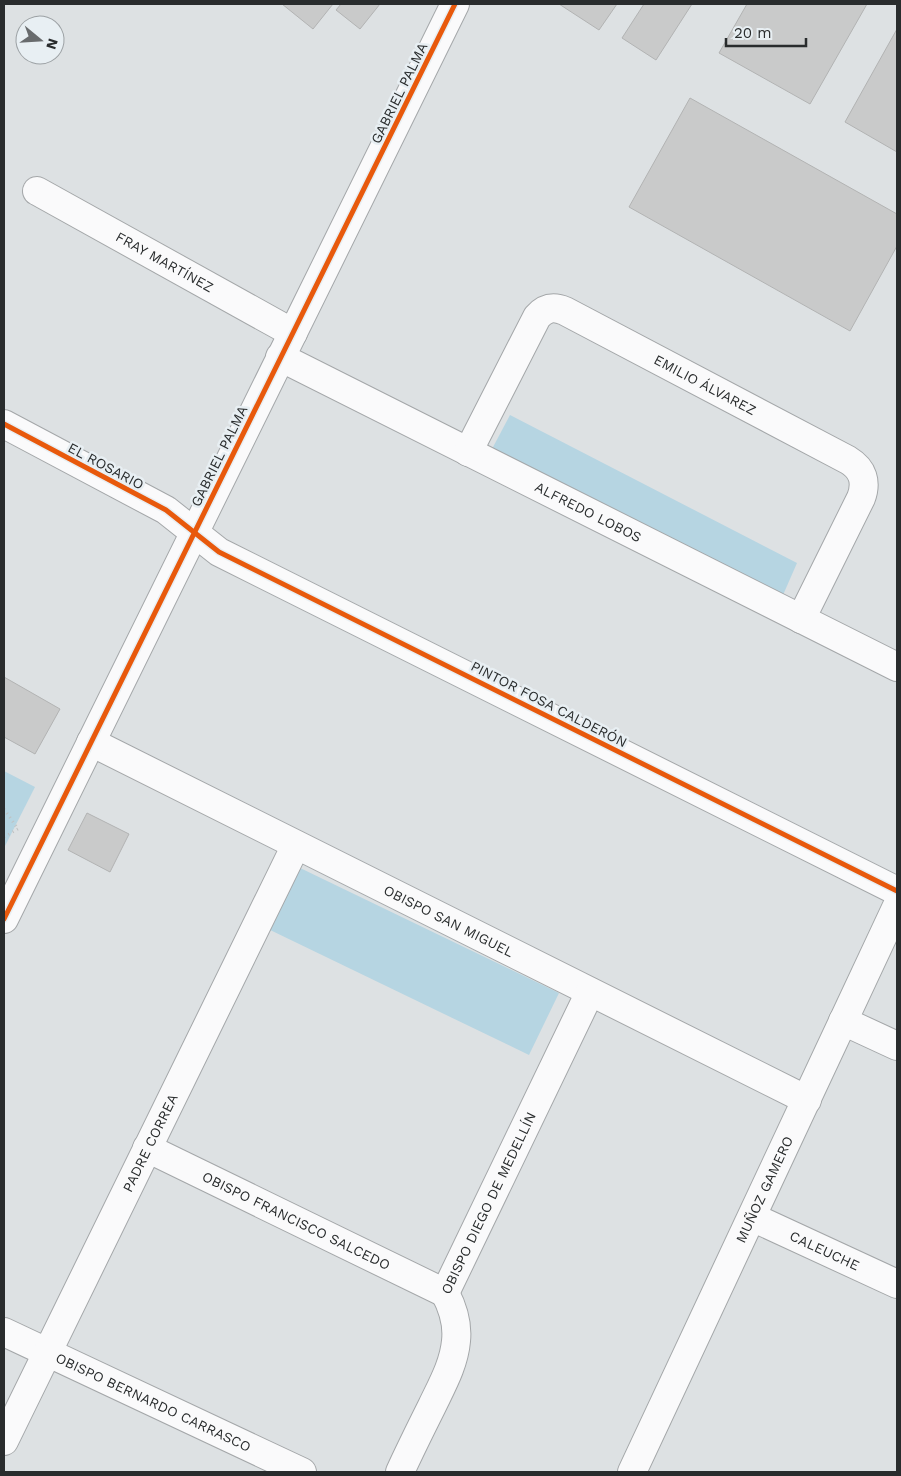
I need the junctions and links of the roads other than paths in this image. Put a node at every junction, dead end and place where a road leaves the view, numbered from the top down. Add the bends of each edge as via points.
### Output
1 (455, 4) edge
2 (37, 191) dead end
3 (293, 332) junction
4 (280, 357) junction
5 (4, 424) edge
6 (468, 452) junction
7 (194, 532) junction
8 (800, 619) junction
9 (897, 667) edge
10 (91, 742) junction
11 (296, 845) junction
12 (897, 891) edge
13 (897, 906) edge
14 (4, 919) edge
15 (590, 992) junction
16 (843, 1021) junction
17 (897, 1046) edge
18 (807, 1100) junction
19 (147, 1148) junction
20 (752, 1217) junction
21 (897, 1284) edge
22 (445, 1293) junction
23 (4, 1332) edge
24 (47, 1353) junction
25 (4, 1440) edge
26 (302, 1472) edge
27 (400, 1472) edge
28 (632, 1472) edge

1 - 3 street, GABRIEL PALMA
2 - 3 street, FRAY MARTÍNEZ
3 - 4 street, GABRIEL PALMA
4 - 6 street, ALFREDO LOBOS
4 - 7 street, GABRIEL PALMA
5 - 7 street, EL ROSARIO via 166,510
6 - 8 street, ALFREDO LOBOS
6 - 8 street, EMILIO ÁLVAREZ via 537,317 549,308 565,311 860,469 865,483 861,498
7 - 10 street, GABRIEL PALMA
7 - 12 street, PINTOR FOSA CALDERÓN via 219,552
8 - 9 street, ALFREDO LOBOS
10 - 11 street, OBISPO SAN MIGUEL
10 - 14 street, GABRIEL PALMA
11 - 15 street, OBISPO SAN MIGUEL
11 - 19 street, PADRE CORREA
13 - 16 street, MUÑOZ GAMERO
15 - 18 street, OBISPO SAN MIGUEL
15 - 22 street, OBISPO DIEGO DE MEDELLÍN
16 - 17 street
16 - 18 street, MUÑOZ GAMERO
18 - 20 street, MUÑOZ GAMERO
19 - 22 street, OBISPO FRANCISCO SALCEDO
19 - 24 street, PADRE CORREA
20 - 21 street, CALEUCHE
20 - 28 street, MUÑOZ GAMERO
22 - 27 street, OBISPO DIEGO DE MEDELLÍN via 457,1329 454,1353
23 - 24 street, OBISPO BERNARDO CARRASCO
24 - 25 street, PADRE CORREA
24 - 26 street, OBISPO BERNARDO CARRASCO

